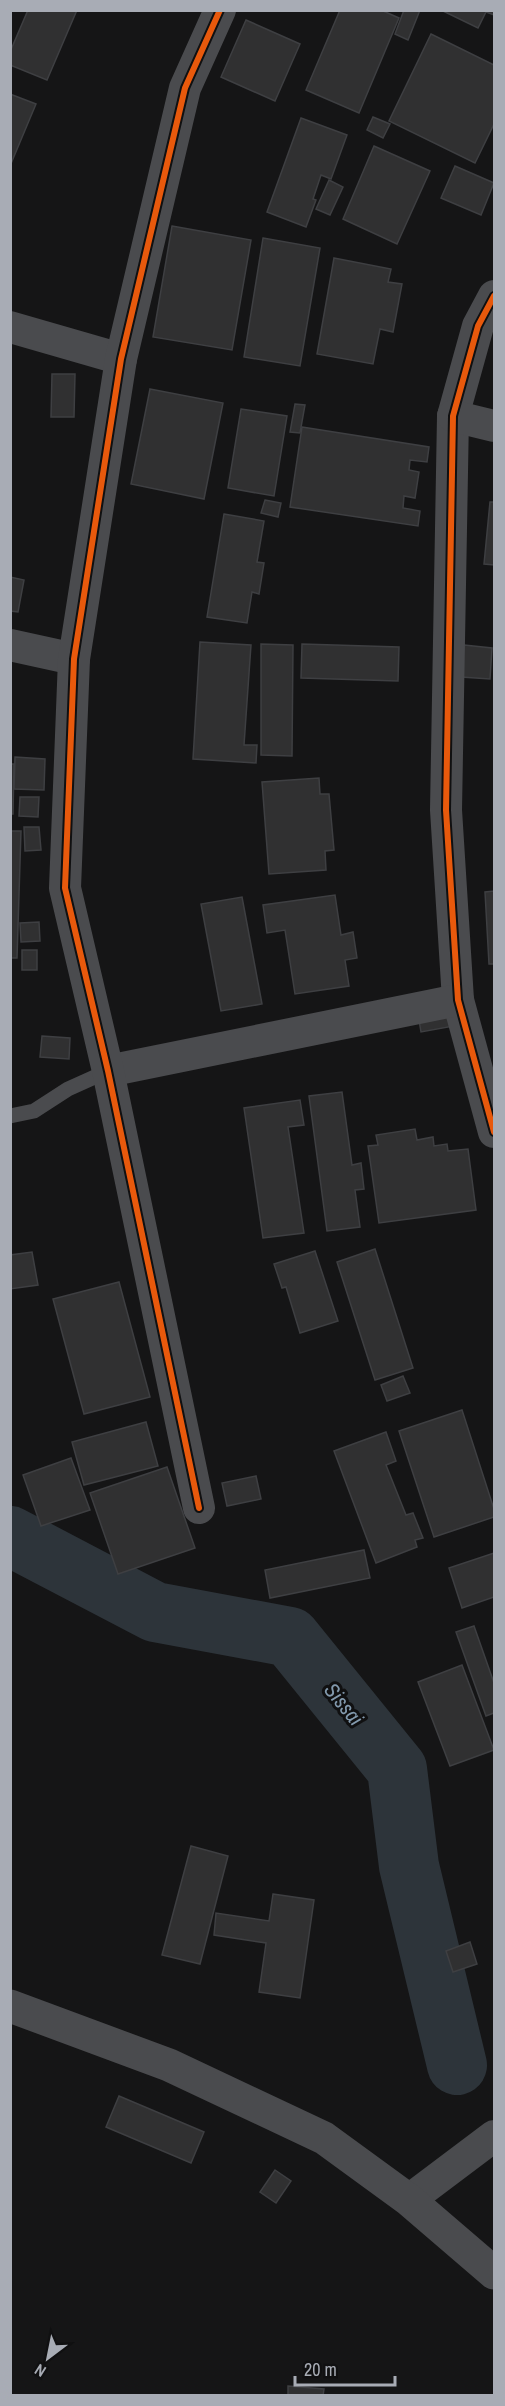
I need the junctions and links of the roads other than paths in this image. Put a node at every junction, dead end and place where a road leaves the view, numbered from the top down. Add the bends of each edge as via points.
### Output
1 (220, 10) edge
2 (495, 296) edge
3 (10, 327) edge
4 (121, 359) junction
5 (453, 416) junction
6 (495, 426) edge
7 (10, 645) edge
8 (74, 659) junction
9 (458, 1000) junction
10 (108, 1071) junction
11 (10, 1116) edge
12 (495, 1132) edge
13 (199, 1508) dead end
14 (10, 2006) edge
15 (495, 2136) edge
16 (409, 2200) junction
17 (495, 2273) edge

1 - 4 street via 185,88
2 - 5 street via 478,326
3 - 4 street
4 - 8 street
5 - 6 street
5 - 9 street via 446,810
7 - 8 street
8 - 10 street via 65,888
9 - 10 street
9 - 12 street
10 - 11 lane via 34,1110
10 - 13 street
14 - 16 street via 169,2065 324,2138
15 - 16 street
16 - 17 street

